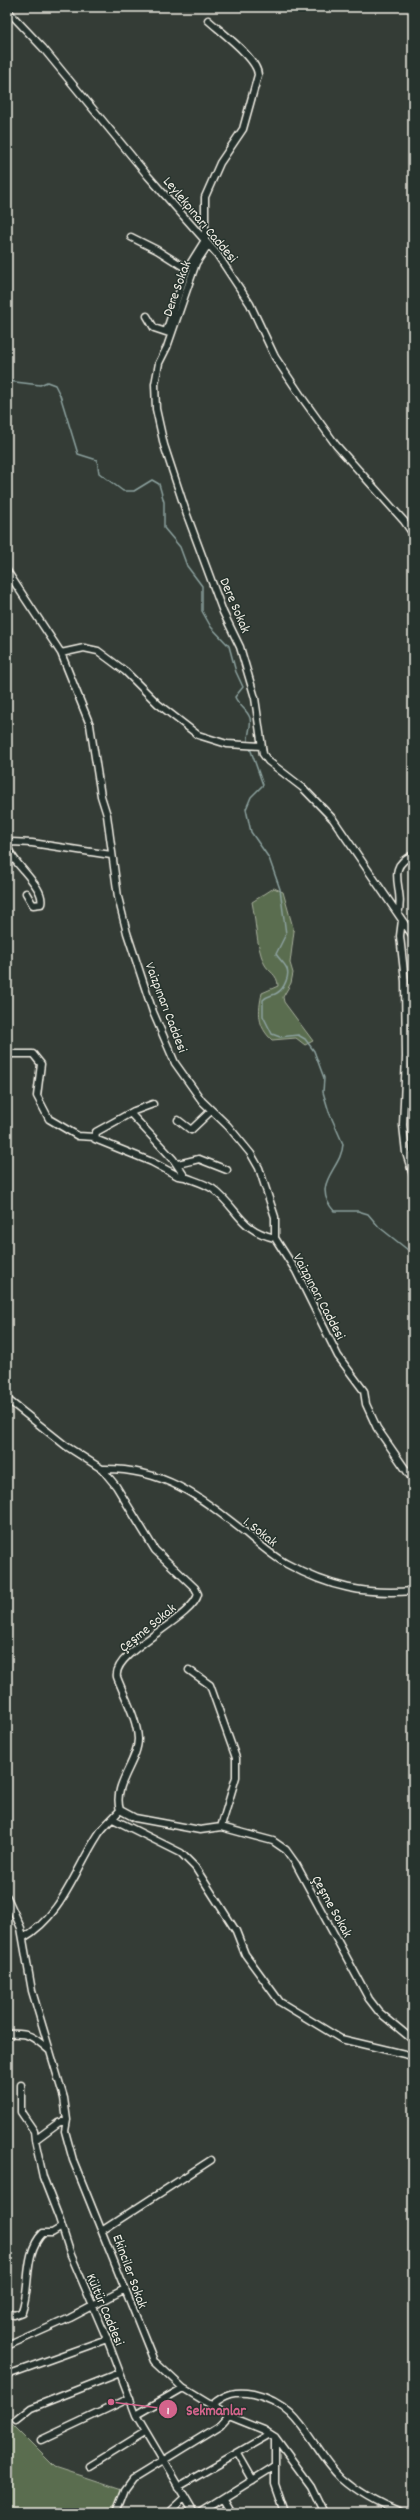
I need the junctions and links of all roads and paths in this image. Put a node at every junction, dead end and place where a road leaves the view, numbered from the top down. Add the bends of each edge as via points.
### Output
1 (7, 10) edge
2 (208, 20) dead end
3 (131, 237) dead end
4 (207, 243) junction
5 (187, 269) junction
6 (147, 316) dead end
7 (169, 333) junction
8 (413, 534) edge
9 (7, 571) edge
10 (61, 653) junction
11 (261, 746) junction
12 (111, 855) junction
13 (413, 855) edge
14 (26, 893) dead end
15 (398, 914) junction
16 (402, 920) junction
17 (413, 936) edge
18 (7, 1054) edge
19 (154, 1104) dead end
20 (211, 1111) junction
21 (131, 1114) junction
22 (178, 1120) dead end
23 (95, 1137) junction
24 (178, 1164) junction
25 (227, 1170) dead end
26 (413, 1175) edge
27 (185, 1177) junction
28 (275, 1238) junction
29 (7, 1399) edge
30 (102, 1469) junction
31 (413, 1480) edge
32 (413, 1591) edge
33 (189, 1670) dead end
34 (120, 1810) junction
35 (113, 1819) junction
36 (221, 1827) junction
37 (7, 1897) edge
38 (23, 1938) junction
39 (7, 2034) edge
40 (413, 2040) edge
41 (51, 2052) junction
42 (413, 2056) edge
43 (21, 2086) dead end
44 (67, 2120) junction
45 (35, 2140) junction
46 (211, 2160) dead end
47 (62, 2227) junction
48 (103, 2230) junction
49 (125, 2289) junction
50 (92, 2306) junction
51 (7, 2313) edge
52 (107, 2339) junction
53 (7, 2346) edge
54 (120, 2373) junction
55 (7, 2376) edge
56 (184, 2388) junction
57 (130, 2398) junction
58 (212, 2405) junction
59 (136, 2415) junction
60 (229, 2416) junction
61 (16, 2420) dead end
62 (145, 2432) junction
63 (273, 2436) junction
64 (41, 2440) dead end
65 (238, 2454) junction
66 (162, 2460) junction
67 (90, 2466) dead end
68 (275, 2466) junction
69 (253, 2480) junction
70 (178, 2487) junction
71 (184, 2498) junction
72 (224, 2499) junction
73 (116, 2513) edge
74 (168, 2513) edge
75 (194, 2513) edge
76 (200, 2513) edge
77 (232, 2513) edge
78 (285, 2513) edge
79 (324, 2513) edge
80 (402, 2513) edge

1 - 4 street, Leylekpınarı Caddesi via 43,48
2 - 4 street via 248,56 258,75 243,129 220,163 204,198
3 - 5 street
4 - 5 street
4 - 7 street, Dere Sokak
4 - 8 street, Leylekpınarı Caddesi via 250,304 269,347 336,445
5 - 7 street
6 - 7 street via 154,328
7 - 11 street, Dere Sokak via 155,384 158,422 186,515 223,612 240,647 256,704
9 - 10 street, Vaizpınarı Caddesi
10 - 11 street via 84,648 98,651 125,671 158,704 198,735 227,744
10 - 12 street, Vaizpınarı Caddesi via 90,725 101,796 107,815
11 - 15 street, Dere Sokak via 268,761 303,788 333,819
12 - 14 street via 11,842 8,845 9,851 24,869 41,897 41,904 33,905
12 - 20 street, Vaizpınarı Caddesi via 127,933 153,1012 175,1063
13 - 15 street via 400,862 396,870 401,899
15 - 16 street, Dere Sokak
16 - 17 street, Dere Sokak
16 - 26 street via 400,936 405,981 406,1058 403,1125 406,1153
18 - 23 street via 33,1054 41,1064 37,1096 49,1118 78,1136
19 - 21 street
20 - 22 street via 191,1130
20 - 28 street, Vaizpınarı Caddesi via 237,1136 259,1168 275,1217
21 - 23 street via 96,1132
21 - 24 street
23 - 27 street via 100,1142
24 - 25 street via 199,1159
24 - 27 street
27 - 28 street via 215,1191 255,1232
28 - 31 street, Vaizpınarı Caddesi via 296,1271 338,1356 364,1391 366,1404 377,1428
29 - 30 street, Çeşme Sokak via 66,1446
30 - 32 street, 1. Sokak via 145,1472 173,1482 280,1560 329,1583 361,1591
30 - 34 street, Çeşme Sokak via 116,1486 154,1550 195,1588 198,1594 187,1610 133,1651 117,1670 117,1677 138,1739 119,1798
33 - 36 street via 210,1685 236,1758 236,1777
34 - 35 street
34 - 36 street, Çeşme Sokak via 135,1818 192,1829
35 - 38 street via 98,1834 79,1871 54,1908
35 - 42 street via 181,1853 195,1867 236,1931 245,1954 280,2002 342,2039
36 - 40 street, Çeşme Sokak via 273,1841 290,1854 335,1932 369,1999 379,2012
37 - 38 street, Ekinciler Sokak
38 - 41 street, Ekinciler Sokak via 32,1991
39 - 41 street via 34,2036
41 - 44 street, Ekinciler Sokak via 64,2098
43 - 45 street, Kültür Caddesi via 21,2112 34,2131
44 - 45 street via 58,2123
44 - 48 street, Ekinciler Sokak via 65,2131 73,2160
45 - 47 street, Kültür Caddesi via 42,2177
46 - 48 street
47 - 50 street, Kültür Caddesi via 70,2254
47 - 51 street via 52,2233 43,2233 36,2241 30,2260 22,2312 14,2315
48 - 49 street, Ekinciler Sokak
49 - 50 street
49 - 56 street, Ekinciler Sokak via 154,2361
50 - 52 street, Kültür Caddesi
50 - 53 street
52 - 54 street, Kültür Caddesi
52 - 55 street
54 - 57 street, Kültür Caddesi
54 - 61 street via 31,2408
56 - 58 street, Ekinciler Sokak
56 - 59 street
57 - 59 street, Kültür Caddesi
57 - 64 street
58 - 60 street, Ekinciler Sokak
58 - 80 street via 234,2392 257,2395 284,2407 297,2418 341,2478 363,2494
59 - 62 street, Kültür Caddesi
60 - 63 street, Ekinciler Sokak
60 - 66 street via 221,2424
62 - 66 street, Kültür Caddesi
62 - 67 street
63 - 65 street
63 - 68 street
63 - 79 street via 311,2486
65 - 69 street
65 - 70 street
66 - 70 street, Kültür Caddesi
66 - 73 street via 133,2479 125,2490
68 - 69 street
68 - 78 street via 275,2484
69 - 72 street
70 - 71 street, Kültür Caddesi
71 - 74 street
71 - 75 street, Kültür Caddesi
72 - 76 street
72 - 77 street

